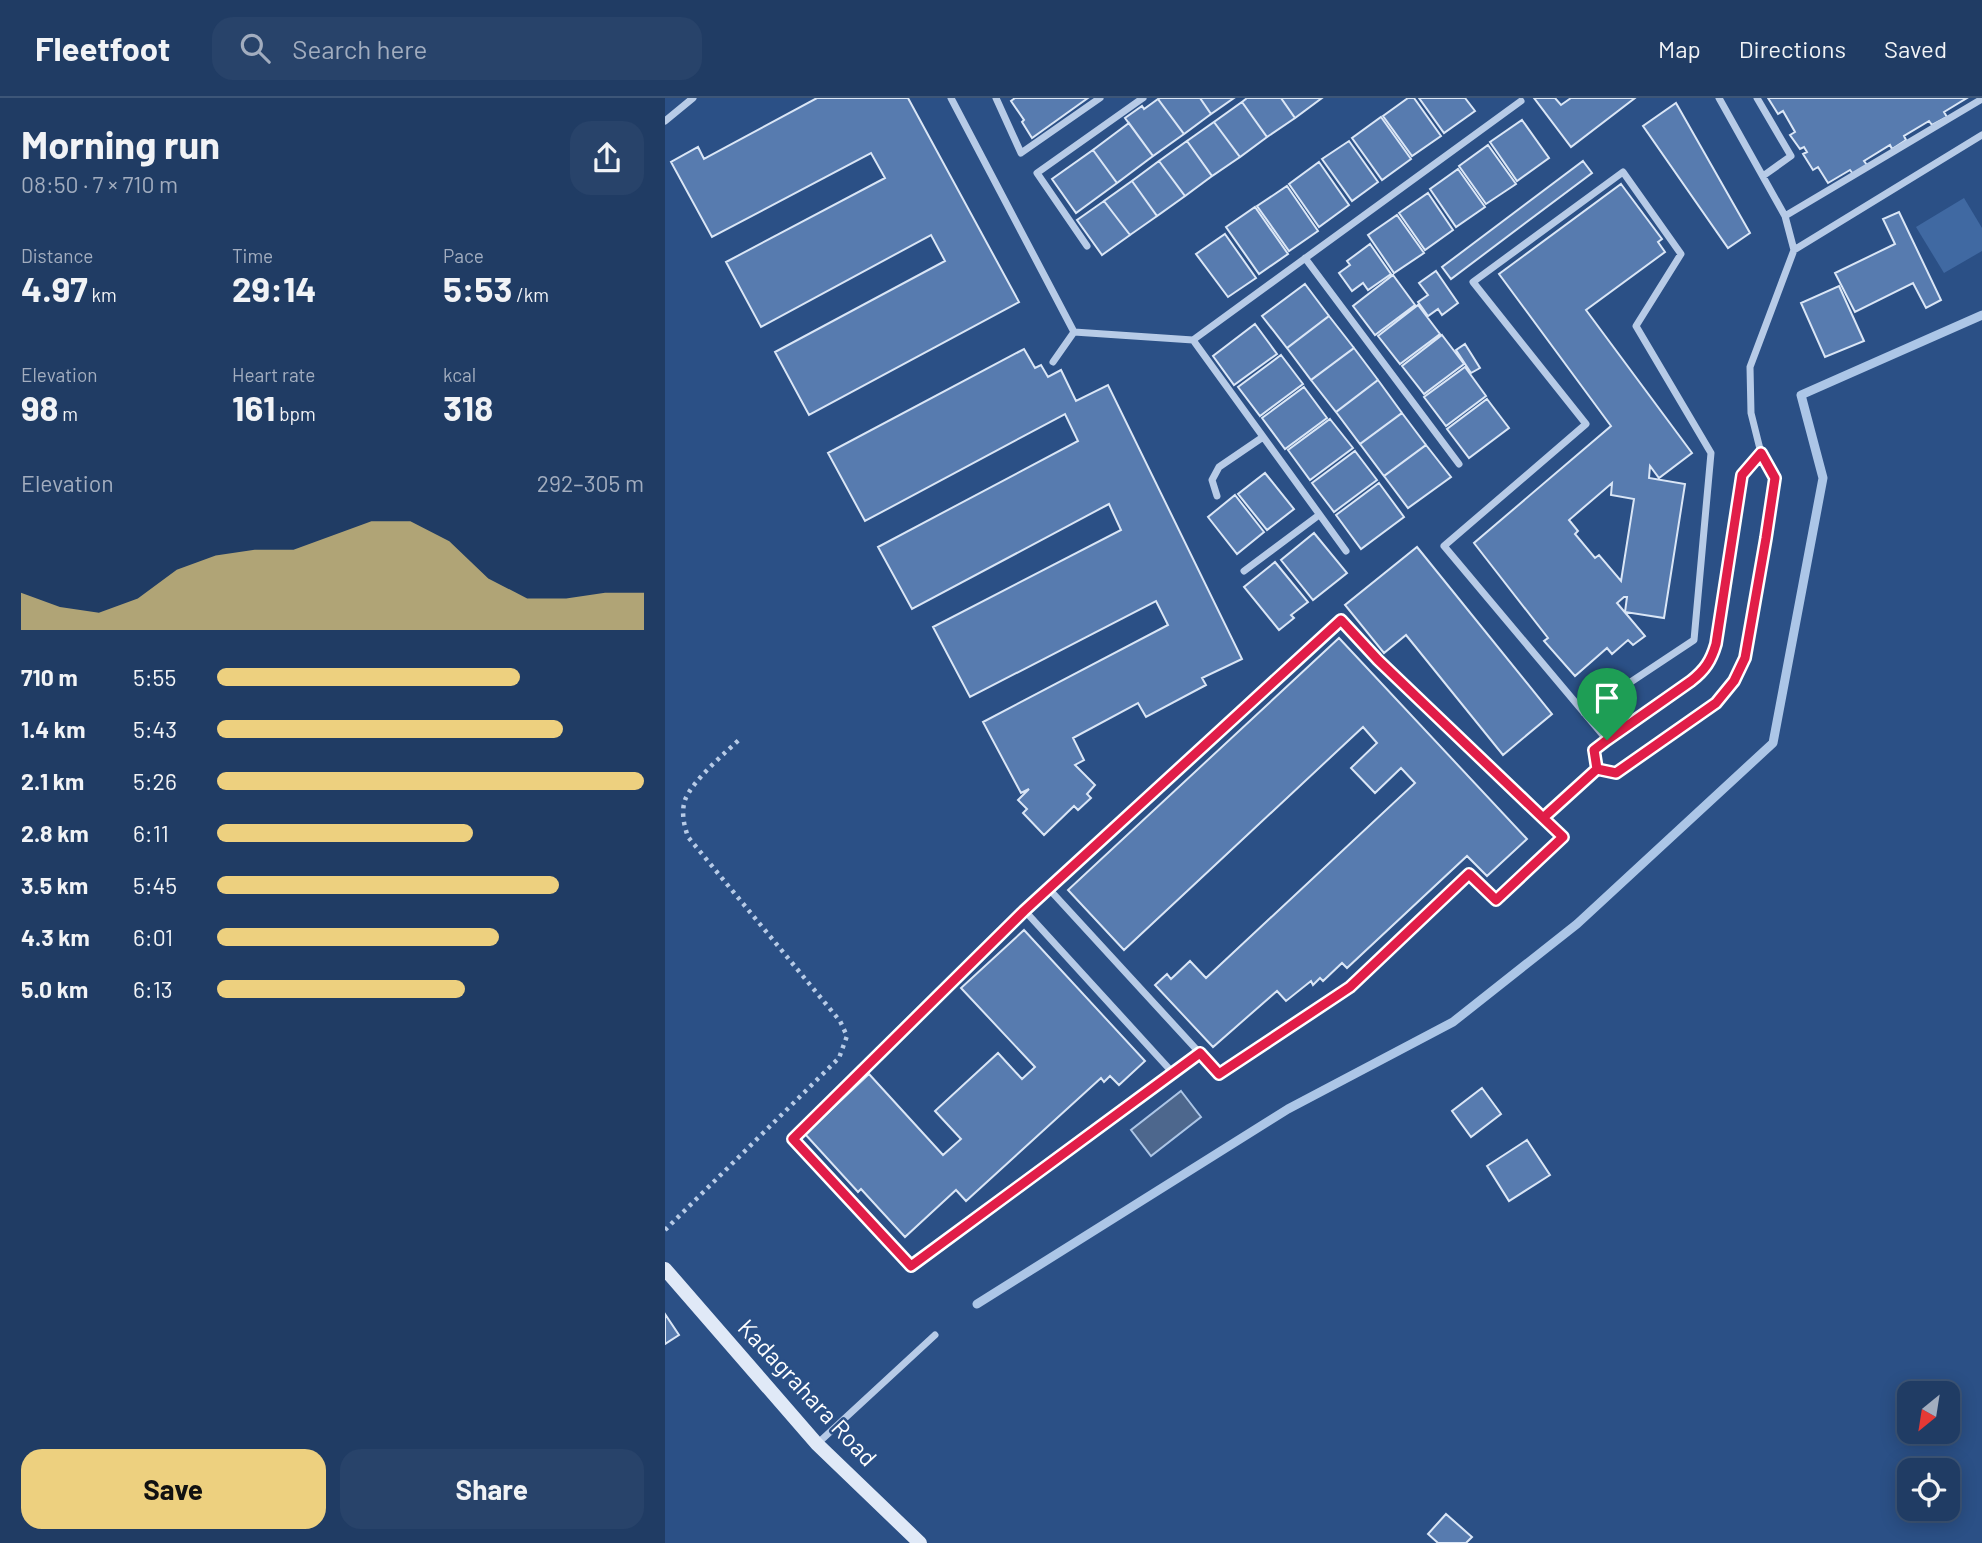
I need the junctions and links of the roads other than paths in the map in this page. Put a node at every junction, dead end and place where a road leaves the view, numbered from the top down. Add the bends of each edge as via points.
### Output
1 (693, 98) edge
2 (951, 98) edge
3 (996, 98) edge
4 (1100, 98) edge
5 (1143, 98) edge
6 (1719, 98) edge
7 (1757, 98) edge
8 (1982, 99) edge
9 (1521, 101) dead end
10 (665, 121) edge
11 (1982, 135) edge
12 (1763, 176) junction
13 (1786, 216) junction
14 (1087, 246) dead end
15 (1794, 250) junction
16 (1305, 258) junction
17 (1074, 332) junction
18 (1193, 340) junction
19 (1053, 362) dead end
20 (1263, 437) junction
21 (1761, 453) junction
22 (1459, 464) dead end
23 (1217, 496) dead end
24 (1319, 515) junction
25 (1346, 551) dead end
26 (1244, 571) dead end
27 (1584, 713) junction
28 (1607, 740) junction
29 (1597, 769) junction
30 (1543, 818) junction
31 (1049, 888) junction
32 (1024, 911) junction
33 (1200, 1053) junction
34 (1173, 1073) junction
35 (665, 1269) edge
36 (935, 1335) dead end
37 (817, 1444) junction
38 (920, 1543) edge

1 - 10 street
2 - 17 street
3 - 4 street via 1021,153
5 - 14 street via 1037,173
6 - 12 street
7 - 12 street via 1791,156
8 - 13 street
9 - 16 street
11 - 15 street
12 - 13 street
13 - 15 street
15 - 21 street via 1750,367 1751,413
16 - 18 street
16 - 22 street
17 - 18 street
17 - 19 street
18 - 20 street
20 - 23 street via 1219,467 1212,480
20 - 24 street
21 - 28 street via 1742,475 1711,661 1691,681
21 - 29 street via 1775,478 1745,658 1734,681 1716,703 1616,773
24 - 25 street
24 - 26 street
27 - 27 street via 1444,546 1586,424 1473,282 1623,172 1681,254 1636,326 1711,453 1694,640
27 - 28 street
28 - 29 street via 1594,750
29 - 30 street
30 - 31 street via 1341,620
30 - 33 street via 1563,837 1496,900 1469,874 1350,987 1219,1074
31 - 32 street
31 - 33 street
32 - 34 street
32 - 34 street via 793,1139 911,1266
33 - 34 street
35 - 37 street, Kadagrahara Road
36 - 37 street
37 - 38 street, Kadagrahara Road

